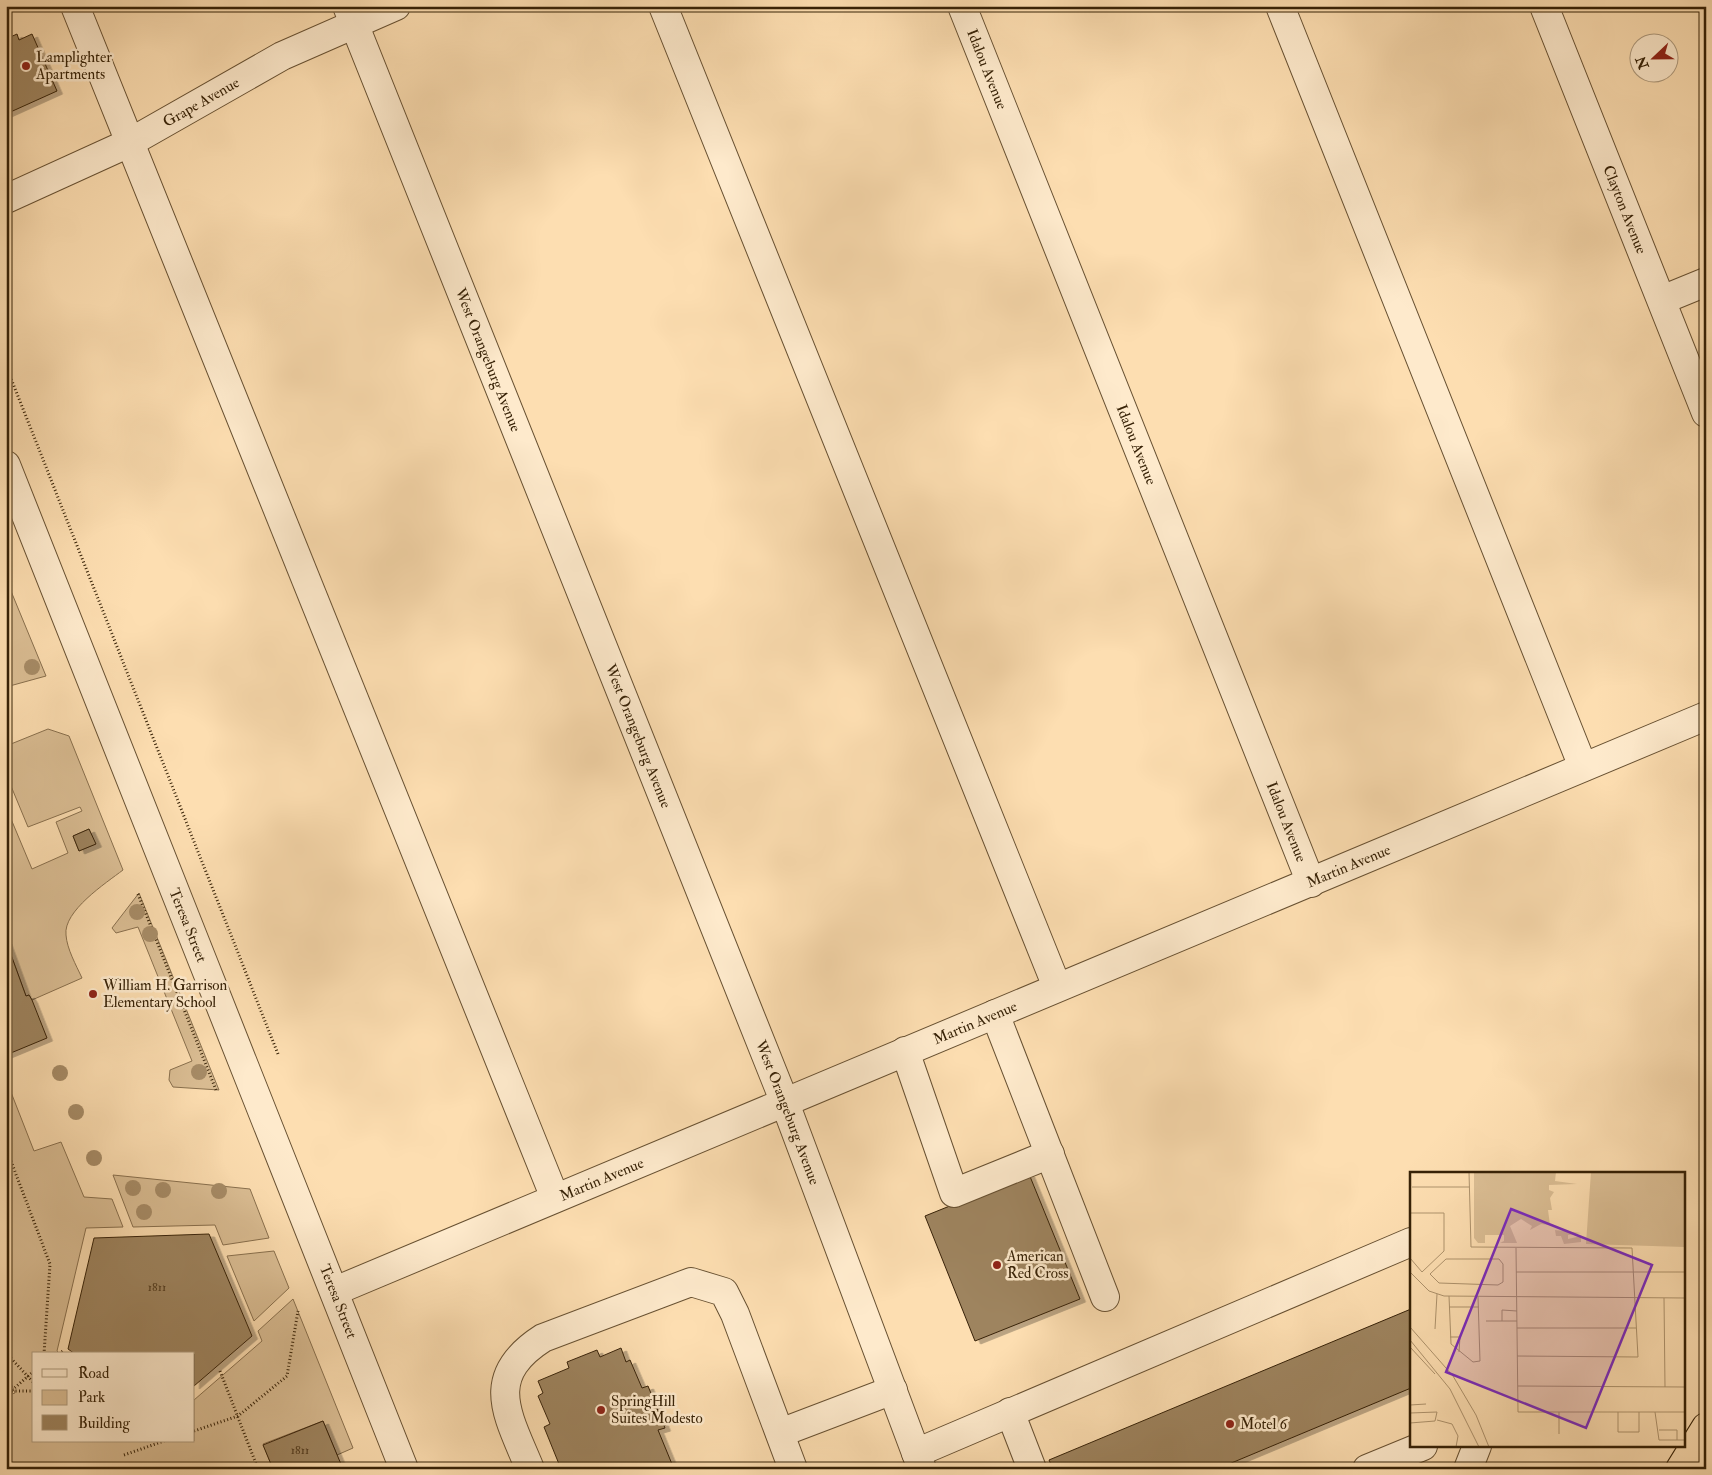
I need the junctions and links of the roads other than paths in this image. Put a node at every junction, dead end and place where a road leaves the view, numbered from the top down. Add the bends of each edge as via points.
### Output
1 (75, 6) edge
2 (396, 6) edge
3 (662, 6) edge
4 (962, 6) edge
5 (1280, 6) edge
6 (1544, 6) edge
7 (351, 15) edge
8 (129, 143) junction
9 (6, 199) edge
10 (1706, 282) edge
11 (1662, 300) junction
12 (1706, 413) edge
13 (6, 465) edge
14 (1706, 716) edge
15 (1583, 768) junction
16 (1311, 883) junction
17 (1057, 988) junction
18 (995, 1014) junction
19 (905, 1051) junction
20 (785, 1103) junction
21 (1050, 1154) junction
22 (556, 1198) junction
23 (1410, 1242) edge
24 (335, 1290) junction
25 (1105, 1297) dead end
26 (893, 1390) junction
27 (1010, 1412) junction
28 (1706, 1427) edge
29 (780, 1433) junction
30 (1418, 1448) edge
31 (1476, 1448) edge
32 (919, 1461) edge
33 (404, 1469) edge
34 (530, 1469) edge
35 (793, 1469) edge
36 (1032, 1469) edge
37 (1367, 1469) edge
38 (1468, 1469) edge
39 (1680, 1469) edge

1 - 8 street
2 - 7 street, Grape Avenue
3 - 17 street
4 - 16 street, Idalou Avenue
5 - 15 street
6 - 11 street, Clayton Avenue
7 - 8 street, Grape Avenue
7 - 20 street, West Orangeburg Avenue
8 - 9 street, Grape Avenue
8 - 22 street
10 - 11 street
11 - 12 street, Clayton Avenue
13 - 24 street, Teresa Street via 94,694
14 - 15 street, Martin Avenue
15 - 16 street, Martin Avenue
16 - 17 street, Martin Avenue
17 - 18 street, Martin Avenue
18 - 19 street, Martin Avenue
18 - 21 street
19 - 20 street, Martin Avenue
19 - 21 street via 954,1193
20 - 22 street, Martin Avenue
20 - 26 street, West Orangeburg Avenue
21 - 25 street
22 - 24 street, Martin Avenue
23 - 27 street
24 - 33 street, Teresa Street
26 - 29 street
26 - 32 street, West Orangeburg Avenue
27 - 32 street
27 - 36 street
28 - 39 highway
29 - 34 street via 724,1292 691,1282 543,1338 527,1348 508,1372 505,1406
29 - 35 street
30 - 37 street
31 - 38 street

